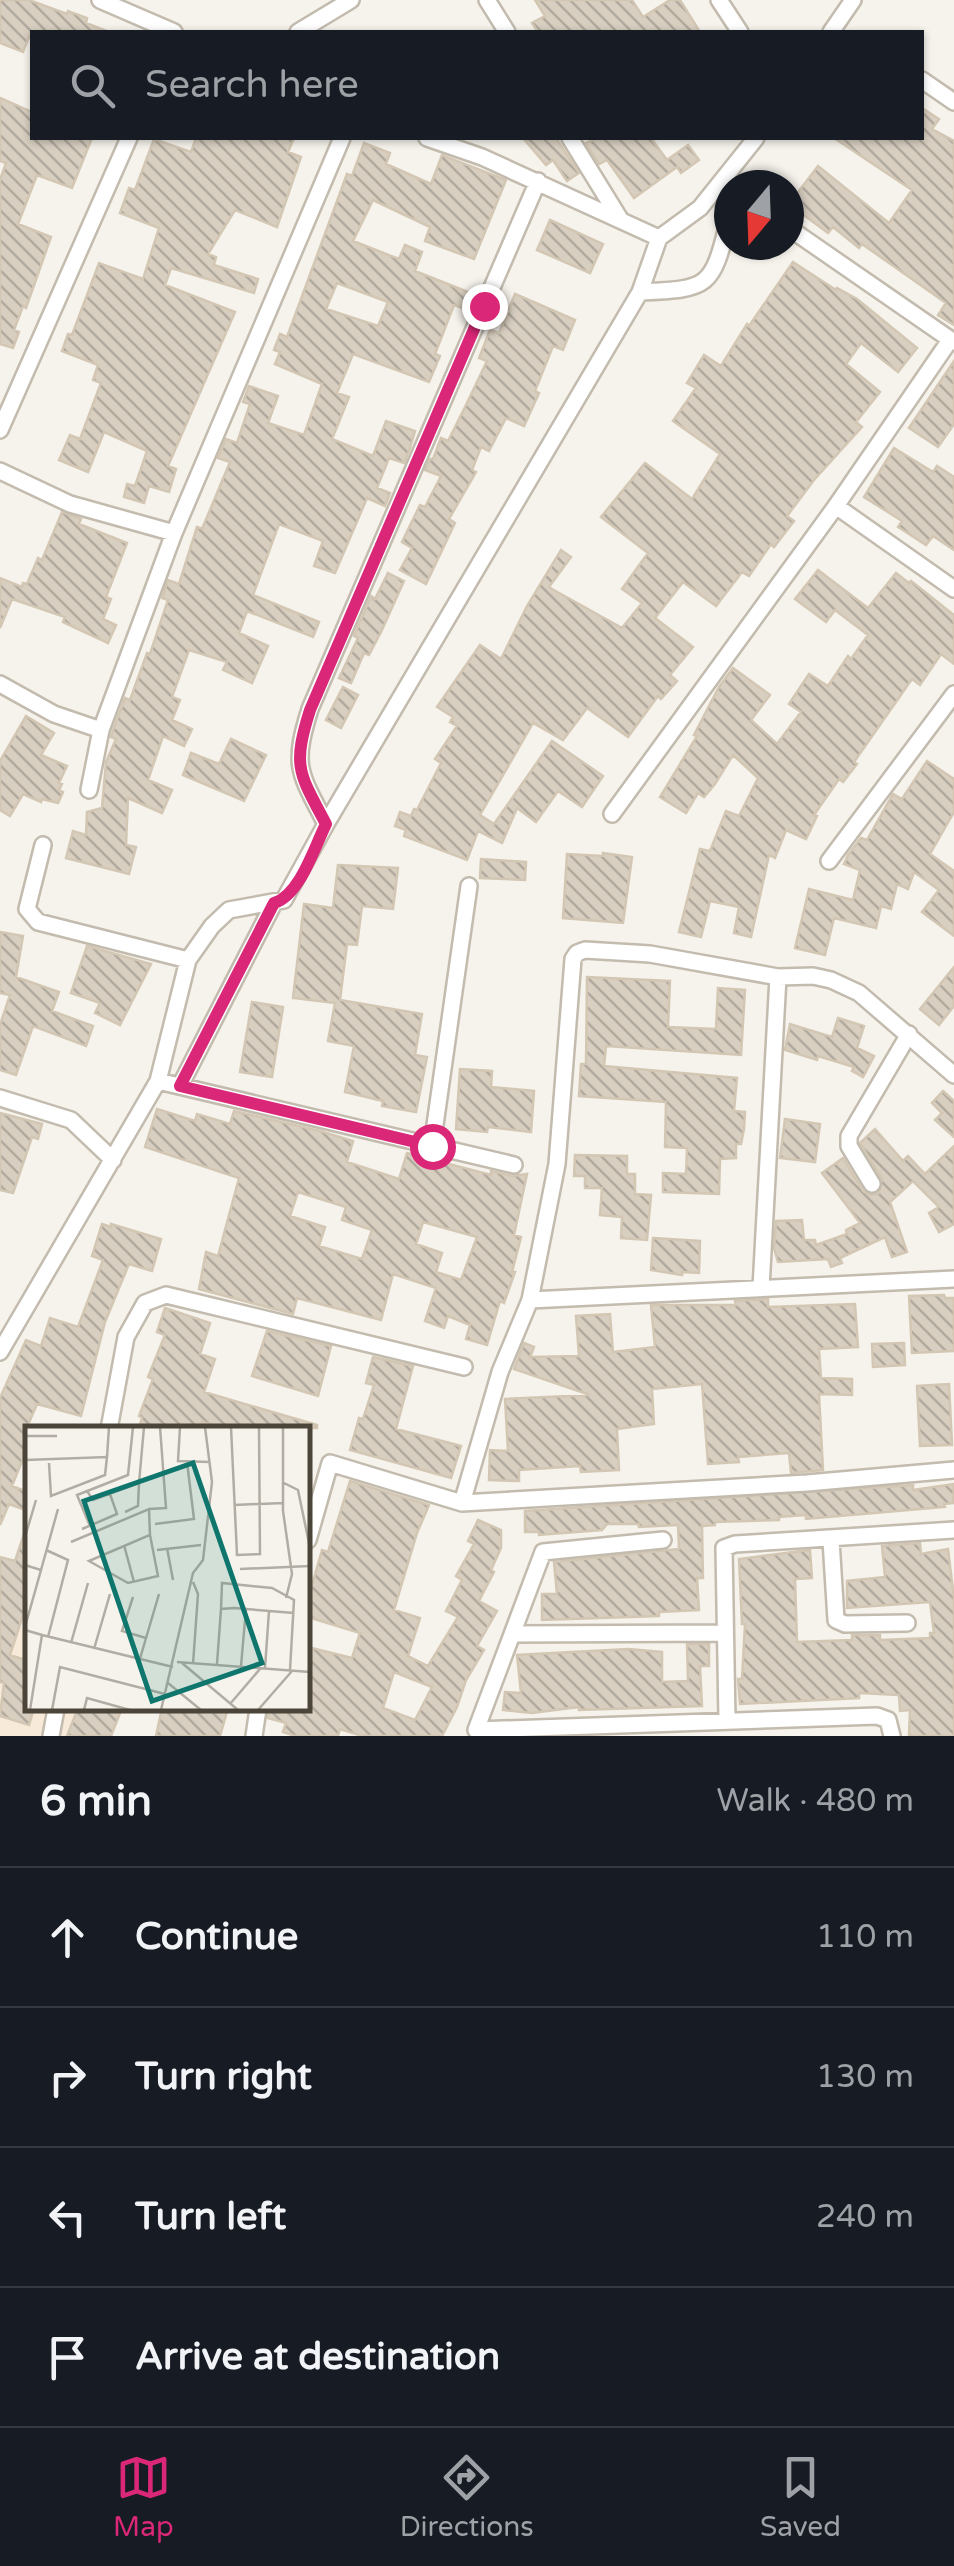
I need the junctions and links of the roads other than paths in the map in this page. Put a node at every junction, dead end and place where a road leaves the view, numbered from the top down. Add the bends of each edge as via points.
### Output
1 (100, 0) edge
2 (352, 0) edge
3 (488, 0) edge
4 (719, 0) edge
5 (853, 0) edge
6 (169, 30) edge
7 (301, 30) edge
8 (506, 30) edge
9 (739, 30) edge
10 (839, 30) edge
11 (924, 81) edge
12 (954, 102) edge
13 (127, 140) edge
14 (341, 140) edge
15 (432, 140) edge
16 (571, 140) edge
17 (754, 140) edge
18 (538, 181) junction
19 (700, 208) junction
20 (714, 211) edge
21 (620, 220) junction
22 (659, 238) junction
23 (804, 238) edge
24 (715, 260) edge
25 (640, 292) junction
26 (952, 341) edge
27 (0, 430) edge
28 (0, 471) edge
29 (836, 506) junction
30 (174, 533) junction
31 (954, 589) edge
32 (0, 684) edge
33 (954, 694) edge
34 (101, 730) junction
35 (88, 790) dead end
36 (612, 814) dead end
37 (326, 824) junction
38 (43, 845) dead end
39 (829, 862) dead end
40 (468, 886) dead end
41 (274, 903) junction
42 (188, 960) junction
43 (778, 977) junction
44 (909, 1034) junction
45 (954, 1074) edge
46 (158, 1080) junction
47 (180, 1086) junction
48 (0, 1098) edge
49 (432, 1146) junction
50 (112, 1160) junction
51 (514, 1166) dead end
52 (872, 1184) dead end
53 (954, 1279) edge
54 (761, 1288) junction
55 (530, 1300) junction
56 (0, 1352) edge
57 (464, 1367) dead end
58 (109, 1426) edge
59 (954, 1470) edge
60 (462, 1503) junction
61 (954, 1530) edge
62 (310, 1533) edge
63 (664, 1540) dead end
64 (831, 1540) junction
65 (907, 1623) dead end
66 (725, 1633) junction
67 (513, 1634) junction
68 (55, 1711) edge
69 (258, 1711) edge
70 (727, 1720) junction
71 (475, 1733) edge
72 (51, 1736) edge
73 (254, 1736) edge
74 (892, 1736) edge

1 - 6 street
2 - 7 street
3 - 8 street
4 - 9 street
5 - 10 street
11 - 12 street
13 - 27 street
14 - 30 street
15 - 18 street
16 - 21 street
17 - 19 street
18 - 21 street
18 - 37 street via 310,710 300,776
19 - 20 street
19 - 22 street
21 - 22 street
22 - 25 street
23 - 26 street
24 - 25 street via 710,276 694,288
25 - 37 street
26 - 29 street
28 - 30 street via 70,504
29 - 31 street
29 - 36 street
30 - 34 street
32 - 34 street
33 - 39 street
34 - 35 street
37 - 41 street via 294,888
38 - 42 street via 27,909 38,922
40 - 49 street
41 - 42 street via 228,910
41 - 47 street
42 - 46 street
43 - 44 street via 813,976 844,985
43 - 54 street
43 - 55 street via 650,954 577,953 557,1164
44 - 45 street
44 - 52 street via 850,1136 849,1146
46 - 47 street
46 - 50 street
47 - 49 street
48 - 50 street via 71,1120
49 - 51 street
50 - 56 street
53 - 54 street
54 - 55 street
55 - 60 street via 500,1372
57 - 58 street via 166,1295 146,1303 126,1337
59 - 60 street
60 - 62 street via 330,1463
61 - 64 street
63 - 67 street via 543,1552
64 - 65 street via 836,1620
64 - 66 street via 724,1548
66 - 67 street
66 - 70 street
67 - 71 street
68 - 72 street
69 - 73 street
70 - 71 street
70 - 74 street via 878,1716 888,1720

